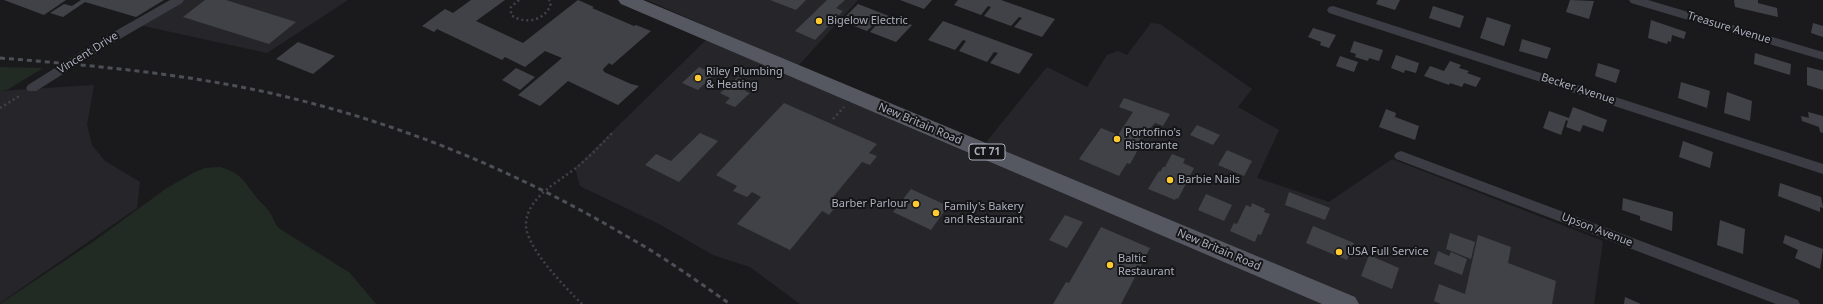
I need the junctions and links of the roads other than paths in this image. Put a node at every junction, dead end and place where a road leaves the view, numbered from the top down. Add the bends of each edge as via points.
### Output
1 (178, 0) edge
2 (627, 0) edge
3 (1635, 0) edge
4 (1333, 10) dead end
5 (1823, 56) edge
6 (32, 88) road end
7 (1401, 156) dead end
8 (1823, 169) edge
9 (1346, 304) edge
10 (1793, 304) edge

1 - 6 street, Vincent Drive
2 - 9 main road, New Britain Road / CT 71
3 - 5 street, Treasure Avenue
4 - 8 street, Becker Avenue
7 - 10 street, Upson Avenue

